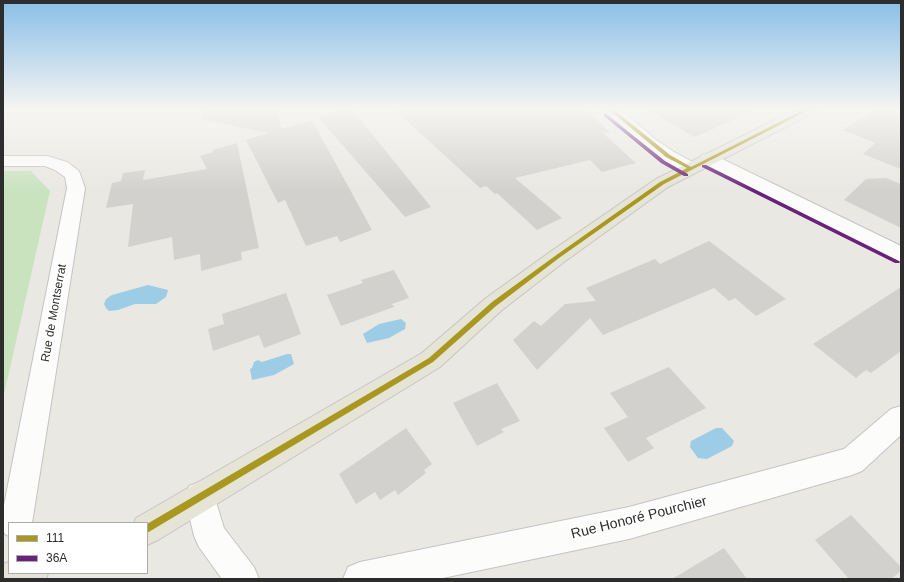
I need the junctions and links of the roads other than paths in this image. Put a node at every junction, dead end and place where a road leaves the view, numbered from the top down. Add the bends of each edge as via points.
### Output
1 (641, 136) edge
2 (755, 136) edge
3 (3, 161) edge
4 (699, 164) junction
5 (901, 255) edge
6 (901, 418) edge
7 (200, 497) junction
8 (16, 522) edge
9 (148, 528) edge
10 (242, 579) edge
11 (360, 579) edge

1 - 4 street via 662,152
2 - 4 main road
3 - 8 street, Rue de Montserrat via 47,161 61,166 73,175 76,188
4 - 5 street
4 - 7 main road via 662,183 557,257 494,304 431,360
6 - 11 street, Rue Honoré Pourchier via 852,461 629,523
7 - 9 main road
7 - 10 street via 210,536

